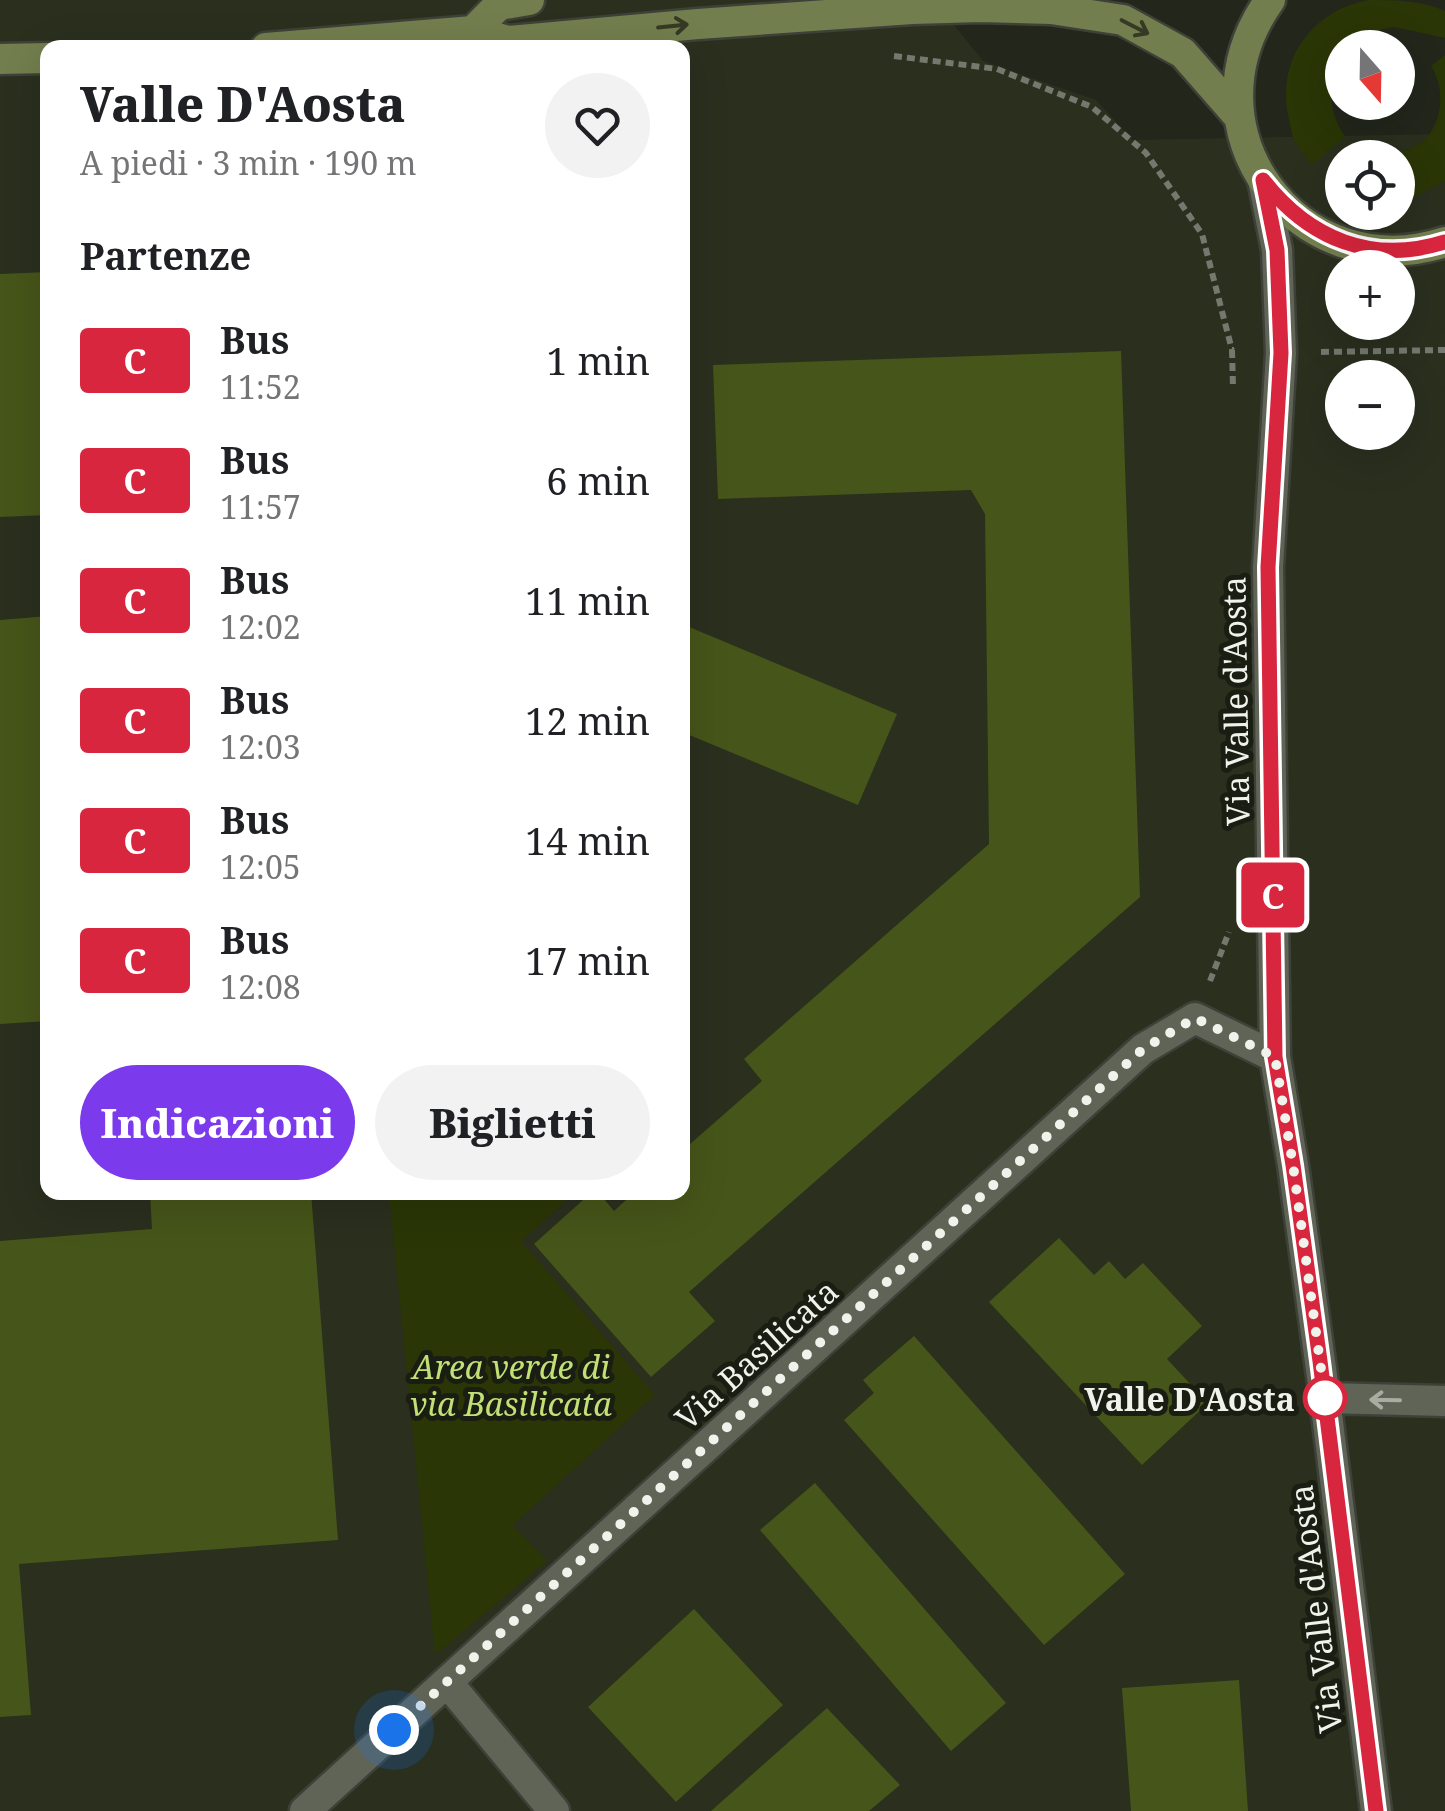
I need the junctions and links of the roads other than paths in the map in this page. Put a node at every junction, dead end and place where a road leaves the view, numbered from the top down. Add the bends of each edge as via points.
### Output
1 (529, 0) edge
2 (1270, 0) edge
3 (473, 31) junction
4 (363, 40) edge
5 (502, 40) edge
6 (529, 40) edge
7 (40, 58) edge
8 (0, 60) edge
9 (1238, 116) junction
10 (1263, 180) junction
11 (1445, 242) edge
12 (1275, 1057) junction
13 (1325, 1398) junction
14 (1445, 1401) edge
15 (447, 1682) junction
16 (305, 1811) edge
17 (554, 1811) edge
18 (1376, 1811) edge

1 - 3 street via 498,5
2 - 9 street via 1244,49
3 - 4 street
3 -> 5 street
6 -> 9 street via 912,9 1052,9 1123,20 1183,53
7 - 8 street
9 - 10 street
10 - 11 street via 1301,220 1349,244 1403,251
10 - 12 street, Via Valle d'Aosta via 1277,250 1281,353 1268,567
12 - 13 street, Via Valle d'Aosta
12 - 15 street, Via Basilicata via 1195,1018 1143,1049
14 -> 13 street
13 - 18 street, Via Valle d'Aosta
15 - 16 street, Via Basilicata
15 - 17 street

